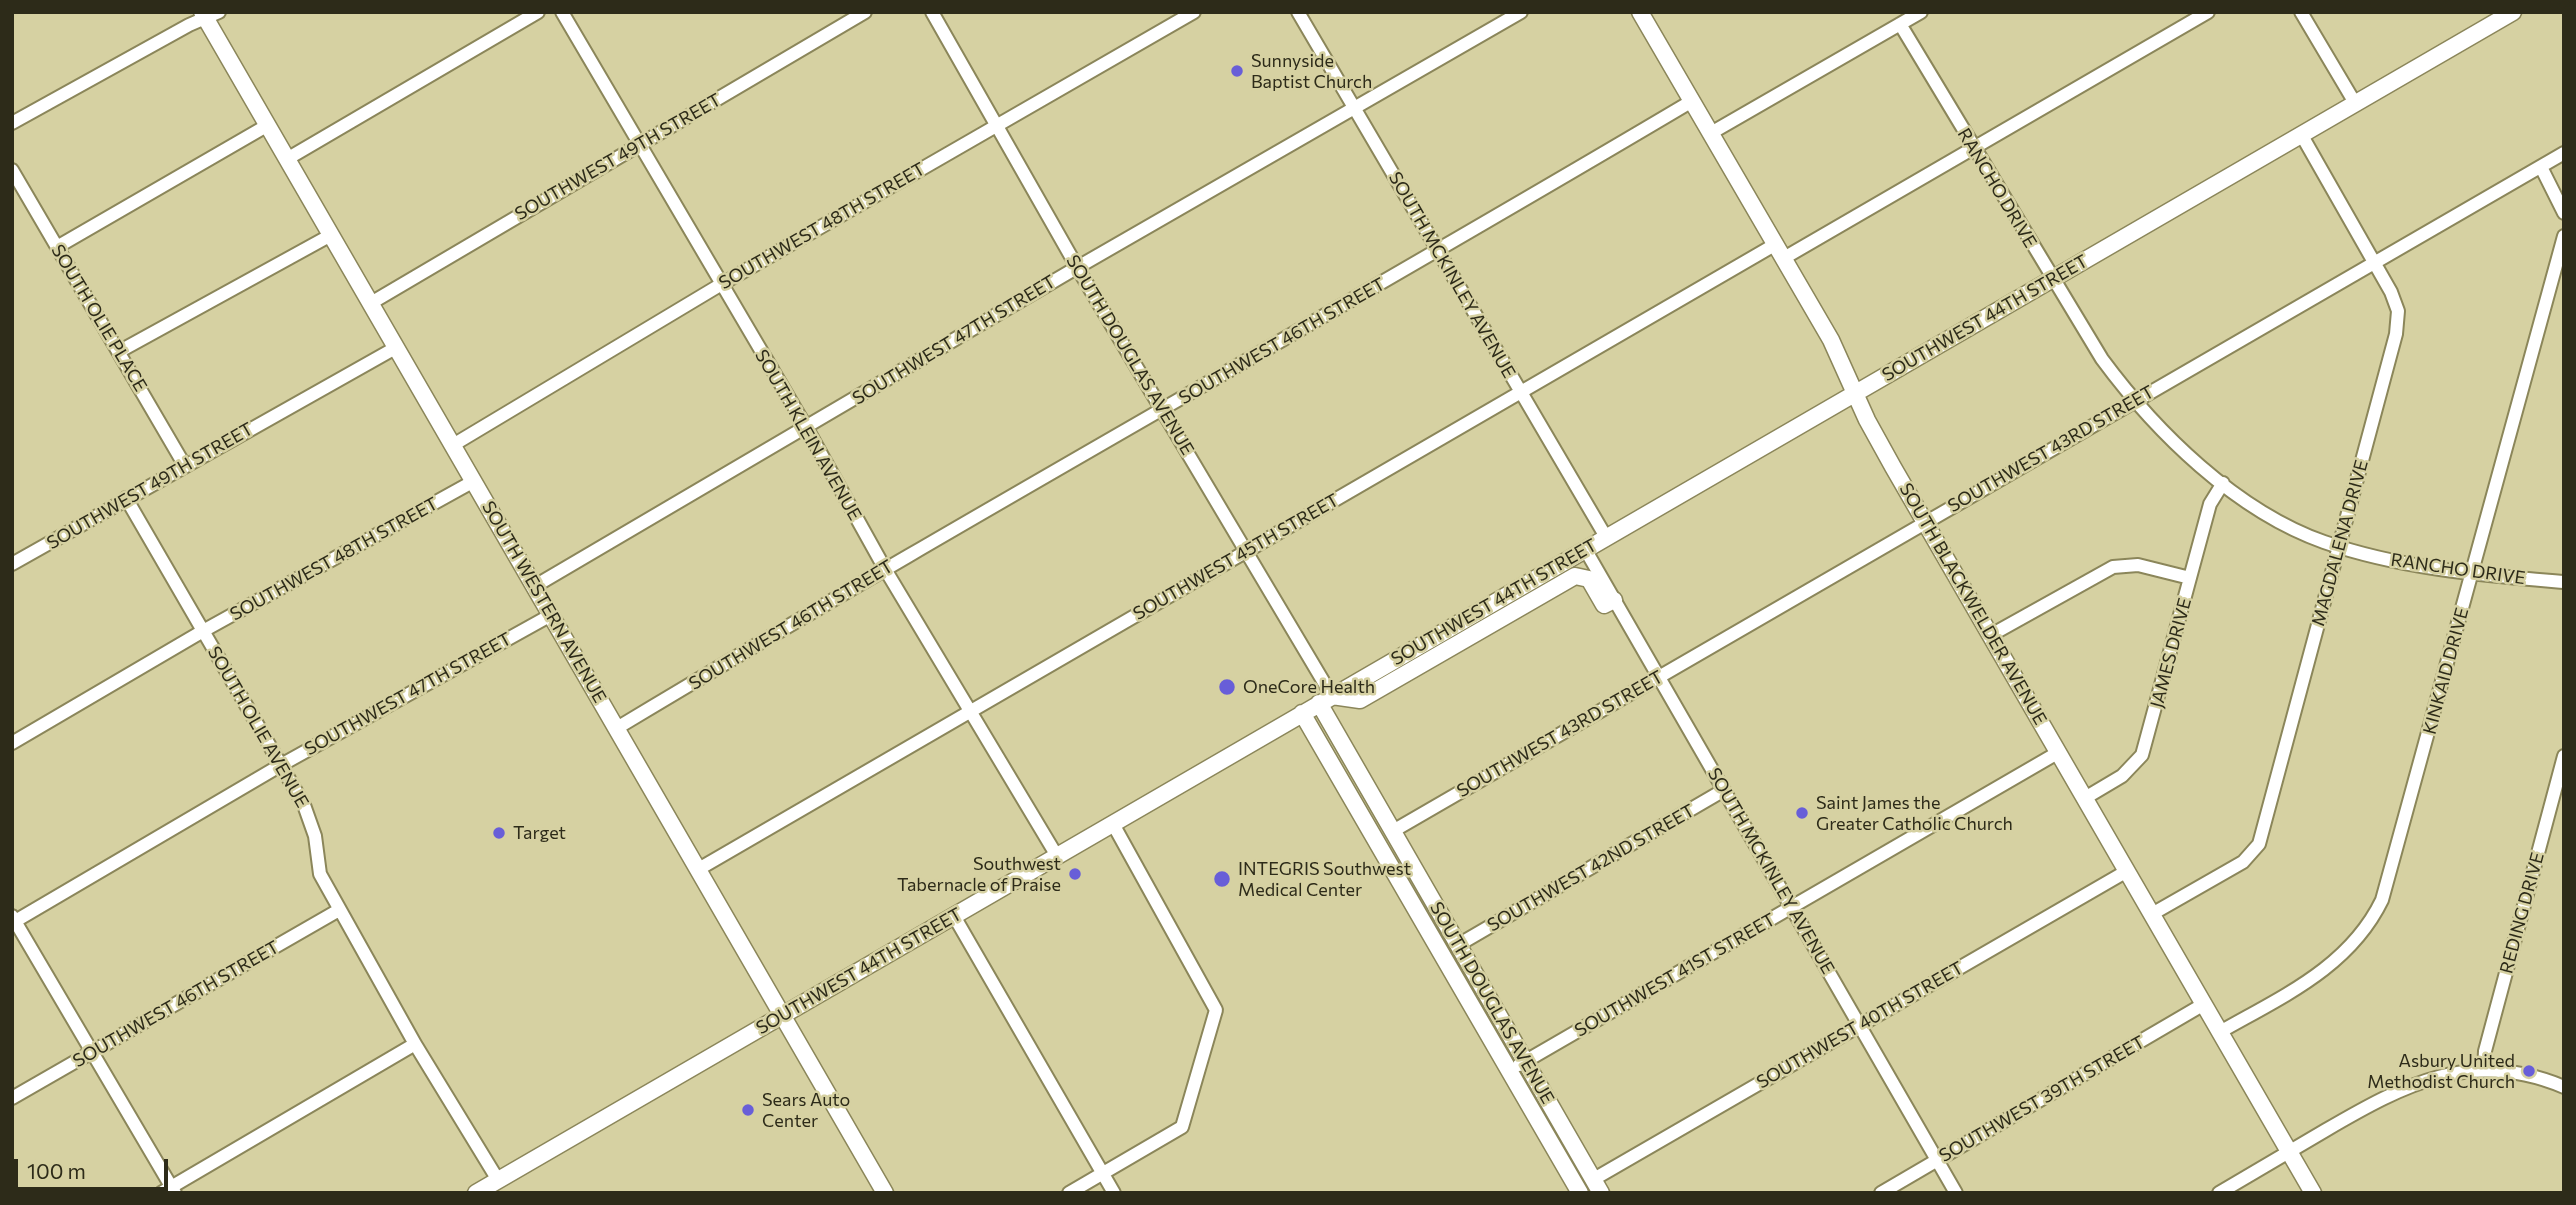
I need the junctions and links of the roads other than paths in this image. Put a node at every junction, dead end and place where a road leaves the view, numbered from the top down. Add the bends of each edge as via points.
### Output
1 (538, 12) edge
2 (562, 12) edge
3 (865, 12) edge
4 (932, 12) edge
5 (1194, 12) edge
6 (1298, 12) edge
7 (1521, 12) edge
8 (1640, 12) edge
9 (1921, 12) edge
10 (2208, 12) edge
11 (2301, 12) edge
12 (2513, 12) edge
13 (209, 14) edge
14 (1900, 24) junction
15 (1692, 101) junction
16 (2355, 103) junction
17 (1354, 108) junction
18 (12, 123) edge
19 (998, 124) junction
20 (268, 125) junction
21 (1711, 133) junction
22 (2301, 134) junction
23 (639, 144) junction
24 (1973, 149) junction
25 (2564, 153) edge
26 (288, 159) junction
27 (2541, 167) junction
28 (12, 170) edge
29 (2564, 213) edge
30 (331, 235) junction
31 (2564, 236) edge
32 (57, 247) junction
33 (1439, 251) junction
34 (1780, 251) junction
35 (2374, 263) junction
36 (1077, 267) junction
37 (2053, 279) junction
38 (720, 285) junction
39 (371, 303) junction
40 (397, 347) junction
41 (120, 351) junction
42 (1519, 391) junction
43 (1856, 392) junction
44 (2134, 401) junction
45 (1161, 409) junction
46 (806, 428) junction
47 (453, 445) junction
48 (185, 466) junction
49 (474, 481) junction
50 (2223, 483) junction
51 (126, 498) junction
52 (1925, 522) junction
53 (1606, 537) junction
54 (2339, 547) junction
55 (1585, 550) junction
56 (1247, 551) junction
57 (12, 565) edge
58 (885, 569) junction
59 (2472, 574) junction
60 (2190, 578) junction
61 (2564, 582) edge
62 (535, 586) junction
63 (1609, 602) junction
64 (551, 614) junction
65 (203, 631) junction
66 (1991, 635) junction
67 (1659, 677) junction
68 (1326, 700) junction
69 (973, 711) junction
70 (1302, 713) junction
71 (617, 728) junction
72 (12, 743) edge
73 (2059, 752) junction
74 (2564, 756) edge
75 (281, 765) junction
76 (1724, 790) junction
77 (2085, 798) junction
78 (1113, 824) junction
79 (1393, 831) junction
80 (1058, 856) junction
81 (697, 870) junction
82 (2127, 871) junction
83 (1792, 907) junction
84 (339, 910) junction
85 (2152, 915) junction
86 (954, 916) junction
87 (13, 920) edge
88 (1458, 945) junction
89 (2204, 1004) junction
90 (784, 1014) junction
91 (1860, 1025) junction
92 (2220, 1032) junction
93 (415, 1044) junction
94 (92, 1053) junction
95 (1526, 1061) junction
96 (2484, 1070) junction
97 (1510, 1071) junction
98 (2564, 1087) edge
99 (12, 1098) edge
100 (2290, 1152) junction
101 (1937, 1160) junction
102 (1103, 1174) junction
103 (498, 1180) junction
104 (1597, 1186) edge
105 (169, 1191) edge
106 (476, 1193) edge
107 (886, 1193) edge
108 (1069, 1193) edge
109 (1114, 1193) edge
110 (1580, 1193) edge
111 (1881, 1193) edge
112 (1956, 1193) edge
113 (2219, 1193) edge
114 (2313, 1193) edge

1 - 26 street
2 - 23 street, SOUTH KLEIN AVENUE
3 - 23 street, SOUTHWEST 49TH STREET
4 - 19 street, SOUTH DOUGLAS AVENUE
5 - 19 street, SOUTHWEST 48TH STREET
6 - 17 street, SOUTH MCKINLEY AVENUE
7 - 17 street, SOUTHWEST 47TH STREET
8 - 15 main road, SOUTH BLACKWELDER AVENUE
9 - 14 street
10 - 24 street, SOUTHWEST 45TH STREET
11 - 16 street
12 - 16 main road, SOUTHWEST 44TH STREET
13 - 18 street
13 - 20 main road, SOUTH WESTERN AVENUE
14 - 21 street
14 - 24 street, RANCHO DRIVE
15 - 21 main road, SOUTH BLACKWELDER AVENUE
15 - 33 street, SOUTHWEST 46TH STREET
16 - 22 main road, SOUTHWEST 44TH STREET
17 - 33 street, SOUTH MCKINLEY AVENUE
17 - 36 street, SOUTHWEST 47TH STREET
19 - 36 street, SOUTH DOUGLAS AVENUE
19 - 38 street, SOUTHWEST 48TH STREET
20 - 26 main road, SOUTH WESTERN AVENUE
20 - 32 street
21 - 34 main road, SOUTH BLACKWELDER AVENUE
22 - 35 street, MAGDALENA DRIVE
22 - 37 main road, SOUTHWEST 44TH STREET
23 - 38 street, SOUTH KLEIN AVENUE
23 - 39 street, SOUTHWEST 49TH STREET
24 - 34 street, SOUTHWEST 45TH STREET
24 - 37 street, RANCHO DRIVE
25 - 27 street, SOUTHWEST 43RD STREET
26 - 30 main road, SOUTH WESTERN AVENUE
27 - 29 street
27 - 35 street, SOUTHWEST 43RD STREET
28 - 32 street, SOUTH OLIE PLACE
30 - 39 main road, SOUTH WESTERN AVENUE
30 - 41 street
31 - 59 street, KINKAID DRIVE
32 - 41 street, SOUTH OLIE PLACE
33 - 42 street, SOUTH MCKINLEY AVENUE
33 - 45 street, SOUTHWEST 46TH STREET
34 - 42 street, SOUTHWEST 45TH STREET
34 - 43 main road, SOUTH BLACKWELDER AVENUE
35 - 44 street, SOUTHWEST 43RD STREET
35 - 54 street, MAGDALENA DRIVE via 2395,301 2398,323
36 - 45 street, SOUTH DOUGLAS AVENUE
36 - 46 street, SOUTHWEST 47TH STREET
37 - 43 main road, SOUTHWEST 44TH STREET
37 - 44 street, RANCHO DRIVE
38 - 46 street, SOUTH KLEIN AVENUE
38 - 47 street, SOUTHWEST 48TH STREET
39 - 40 main road, SOUTH WESTERN AVENUE
40 - 47 main road, SOUTH WESTERN AVENUE
40 - 48 street, SOUTHWEST 49TH STREET
41 - 48 street, SOUTH OLIE PLACE
42 - 53 street, SOUTH MCKINLEY AVENUE
42 - 56 street, SOUTHWEST 45TH STREET
43 - 52 main road, SOUTH BLACKWELDER AVENUE
43 - 53 main road, SOUTHWEST 44TH STREET
44 - 50 street, RANCHO DRIVE via 2186,454
44 - 52 street, SOUTHWEST 43RD STREET
45 - 56 street, SOUTH DOUGLAS AVENUE
45 - 58 street, SOUTHWEST 46TH STREET
46 - 58 street, SOUTH KLEIN AVENUE
46 - 62 street, SOUTHWEST 47TH STREET
47 - 49 main road, SOUTH WESTERN AVENUE
48 - 51 street, SOUTHWEST 49TH STREET
49 - 62 main road, SOUTH WESTERN AVENUE
49 - 65 street, SOUTHWEST 48TH STREET
50 - 54 street, RANCHO DRIVE via 2286,525
50 - 60 street, JAMES DRIVE via 2210,503
51 - 57 street, SOUTHWEST 49TH STREET
51 - 65 street, SOUTH OLIE AVENUE
52 - 66 main road, SOUTH BLACKWELDER AVENUE
52 - 67 street, SOUTHWEST 43RD STREET
53 - 55 main road, SOUTHWEST 44TH STREET
54 - 59 street, RANCHO DRIVE
54 - 85 street, MAGDALENA DRIVE via 2259,844 2243,862
55 - 63 street, SOUTH MCKINLEY AVENUE
55 - 68 main road, SOUTHWEST 44TH STREET
56 - 68 street, SOUTH DOUGLAS AVENUE
56 - 69 street, SOUTHWEST 45TH STREET
58 - 69 street, SOUTH KLEIN AVENUE
58 - 71 street, SOUTHWEST 46TH STREET
59 - 61 street, RANCHO DRIVE
59 - 92 street, KINKAID DRIVE via 2378,909 2332,964
60 - 66 street via 2138,565 2113,567
60 - 77 street, JAMES DRIVE via 2142,755 2122,776
62 - 64 main road, SOUTH WESTERN AVENUE
63 - 67 street, SOUTH MCKINLEY AVENUE
63 - 68 main road via 1589,579 1576,576 1360,700
64 - 71 main road, SOUTH WESTERN AVENUE
64 - 75 street, SOUTHWEST 47TH STREET
65 - 72 street, SOUTHWEST 48TH STREET
65 - 75 street, SOUTH OLIE AVENUE
66 - 73 main road, SOUTH BLACKWELDER AVENUE
67 - 76 street, SOUTH MCKINLEY AVENUE
67 - 79 street, SOUTHWEST 43RD STREET
68 - 70 main road, SOUTHWEST 44TH STREET
68 - 79 main road, SOUTH DOUGLAS AVENUE
69 - 80 street, SOUTH KLEIN AVENUE
69 - 81 street, SOUTHWEST 45TH STREET
70 - 78 main road, SOUTHWEST 44TH STREET
70 - 97 main road, SOUTH DOUGLAS AVENUE
71 - 81 main road, SOUTH WESTERN AVENUE
73 - 77 main road, SOUTH BLACKWELDER AVENUE
73 - 83 street, SOUTHWEST 41ST STREET
74 - 96 street, REDING DRIVE via 2485,1051
75 - 84 street, SOUTH OLIE AVENUE via 308,813 320,874
75 - 87 street, SOUTHWEST 47TH STREET
76 - 83 street, SOUTH MCKINLEY AVENUE
76 - 88 street, SOUTHWEST 42ND STREET
77 - 82 main road, SOUTH BLACKWELDER AVENUE
78 - 80 main road, SOUTHWEST 44TH STREET
78 - 102 street via 1216,1010 1182,1127
79 - 88 main road, SOUTH DOUGLAS AVENUE
80 - 86 main road, SOUTHWEST 44TH STREET
81 - 90 main road, SOUTH WESTERN AVENUE
82 - 85 main road, SOUTH BLACKWELDER AVENUE
82 - 91 street, SOUTHWEST 40TH STREET
83 - 91 street, SOUTH MCKINLEY AVENUE
83 - 95 street, SOUTHWEST 41ST STREET
84 - 93 street, SOUTH OLIE AVENUE
84 - 94 street, SOUTHWEST 46TH STREET
85 - 89 main road, SOUTH BLACKWELDER AVENUE
86 - 90 main road, SOUTHWEST 44TH STREET
86 - 102 street
87 - 94 street
88 - 95 main road, SOUTH DOUGLAS AVENUE
89 - 92 main road, SOUTH BLACKWELDER AVENUE
89 - 101 street, SOUTHWEST 39TH STREET
90 - 103 main road, SOUTHWEST 44TH STREET
90 - 107 main road, SOUTH WESTERN AVENUE
91 - 101 street, SOUTH MCKINLEY AVENUE
91 - 104 street, SOUTHWEST 40TH STREET
92 - 100 main road, SOUTH BLACKWELDER AVENUE
93 - 103 street, SOUTH OLIE AVENUE
93 - 105 street
94 - 99 street, SOUTHWEST 46TH STREET
94 - 105 street
95 - 97 street, SOUTHWEST 41ST STREET
95 - 104 main road, SOUTH DOUGLAS AVENUE
96 - 98 street via 2523,1074
96 - 100 street via 2445,1074 2409,1085
97 - 110 main road, SOUTH DOUGLAS AVENUE
100 - 113 street
100 - 114 main road, SOUTH BLACKWELDER AVENUE
101 - 111 street, SOUTHWEST 39TH STREET
101 - 112 street, SOUTH MCKINLEY AVENUE
102 - 108 street
102 - 109 street
103 - 106 main road, SOUTHWEST 44TH STREET

